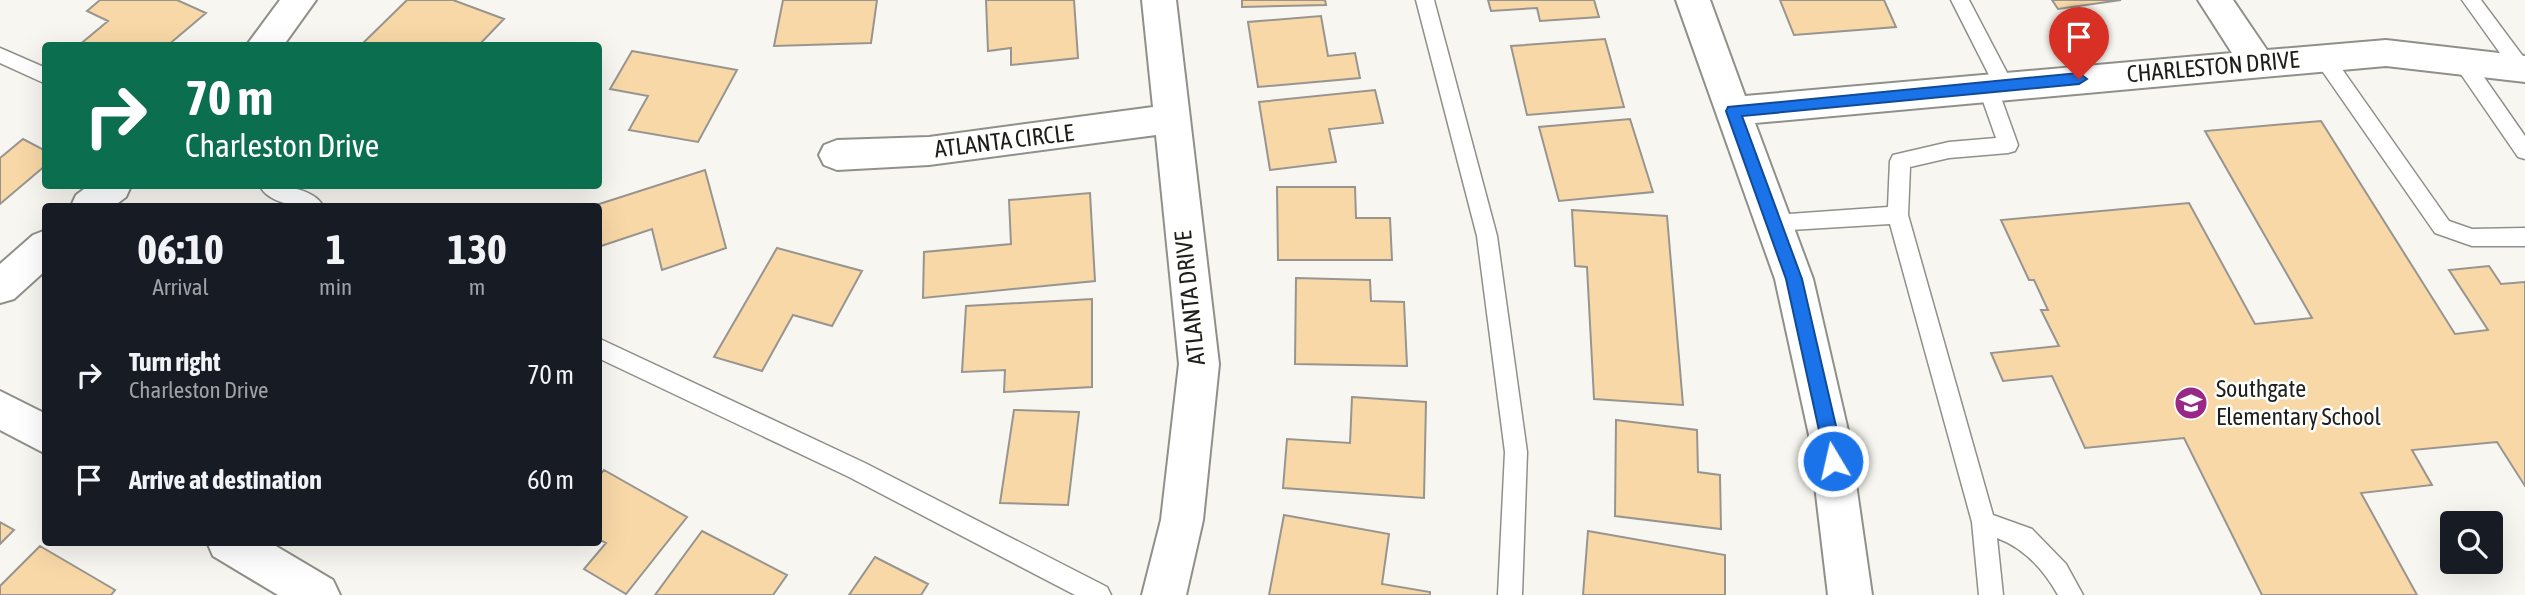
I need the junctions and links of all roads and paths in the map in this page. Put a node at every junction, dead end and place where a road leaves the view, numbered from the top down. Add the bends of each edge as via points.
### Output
1 (299, 0) edge
2 (1158, 0) edge
3 (1425, 0) edge
4 (1693, 0) edge
5 (1960, 0) edge
6 (2215, 0) edge
7 (2471, 0) edge
8 (266, 42) edge
9 (0, 55) edge
10 (2323, 57) junction
11 (2256, 62) junction
12 (2463, 62) junction
13 (2524, 69) edge
14 (42, 75) edge
15 (1996, 86) junction
16 (1733, 111) junction
17 (1170, 119) junction
18 (2525, 151) edge
19 (837, 155) dead end
20 (109, 189) edge
21 (276, 189) edge
22 (93, 203) edge
23 (307, 203) edge
24 (1898, 215) junction
25 (1774, 223) junction
26 (2525, 237) edge
27 (42, 250) edge
28 (0, 287) edge
29 (602, 349) edge
30 (0, 409) edge
31 (42, 434) edge
32 (1984, 522) junction
33 (235, 546) edge
34 (318, 595) edge
35 (1098, 595) edge
36 (1164, 595) edge
37 (1510, 595) edge
38 (1850, 595) edge
39 (1991, 595) edge
40 (2071, 595) edge

1 - 8 street
2 - 17 street, ATLANTA DRIVE
3 - 37 lane via 1487,236 1516,452
4 - 16 street
5 - 15 lane
6 - 11 street
7 - 13 lane
9 - 14 lane
10 - 11 street, CHARLESTON DRIVE
10 - 12 street, CHARLESTON DRIVE via 2386,52
10 - 26 lane via 2442,227 2472,239
11 - 15 street, CHARLESTON DRIVE
12 - 13 street, CHARLESTON DRIVE
12 - 18 lane
15 - 16 street, CHARLESTON DRIVE
15 - 24 lane via 2008,145 1949,150 1900,161
16 - 25 street
17 - 19 street, ATLANTA CIRCLE via 929,151
17 - 36 street, ATLANTA DRIVE via 1199,364 1182,520
20 - 22 street
21 - 23 lane
24 - 25 lane
24 - 32 lane
25 - 38 street via 1794,279 1829,435
27 - 28 street
29 - 35 lane via 844,464
30 - 31 street
32 - 39 lane
32 - 40 lane via 2024,537 2058,572
33 - 34 street

